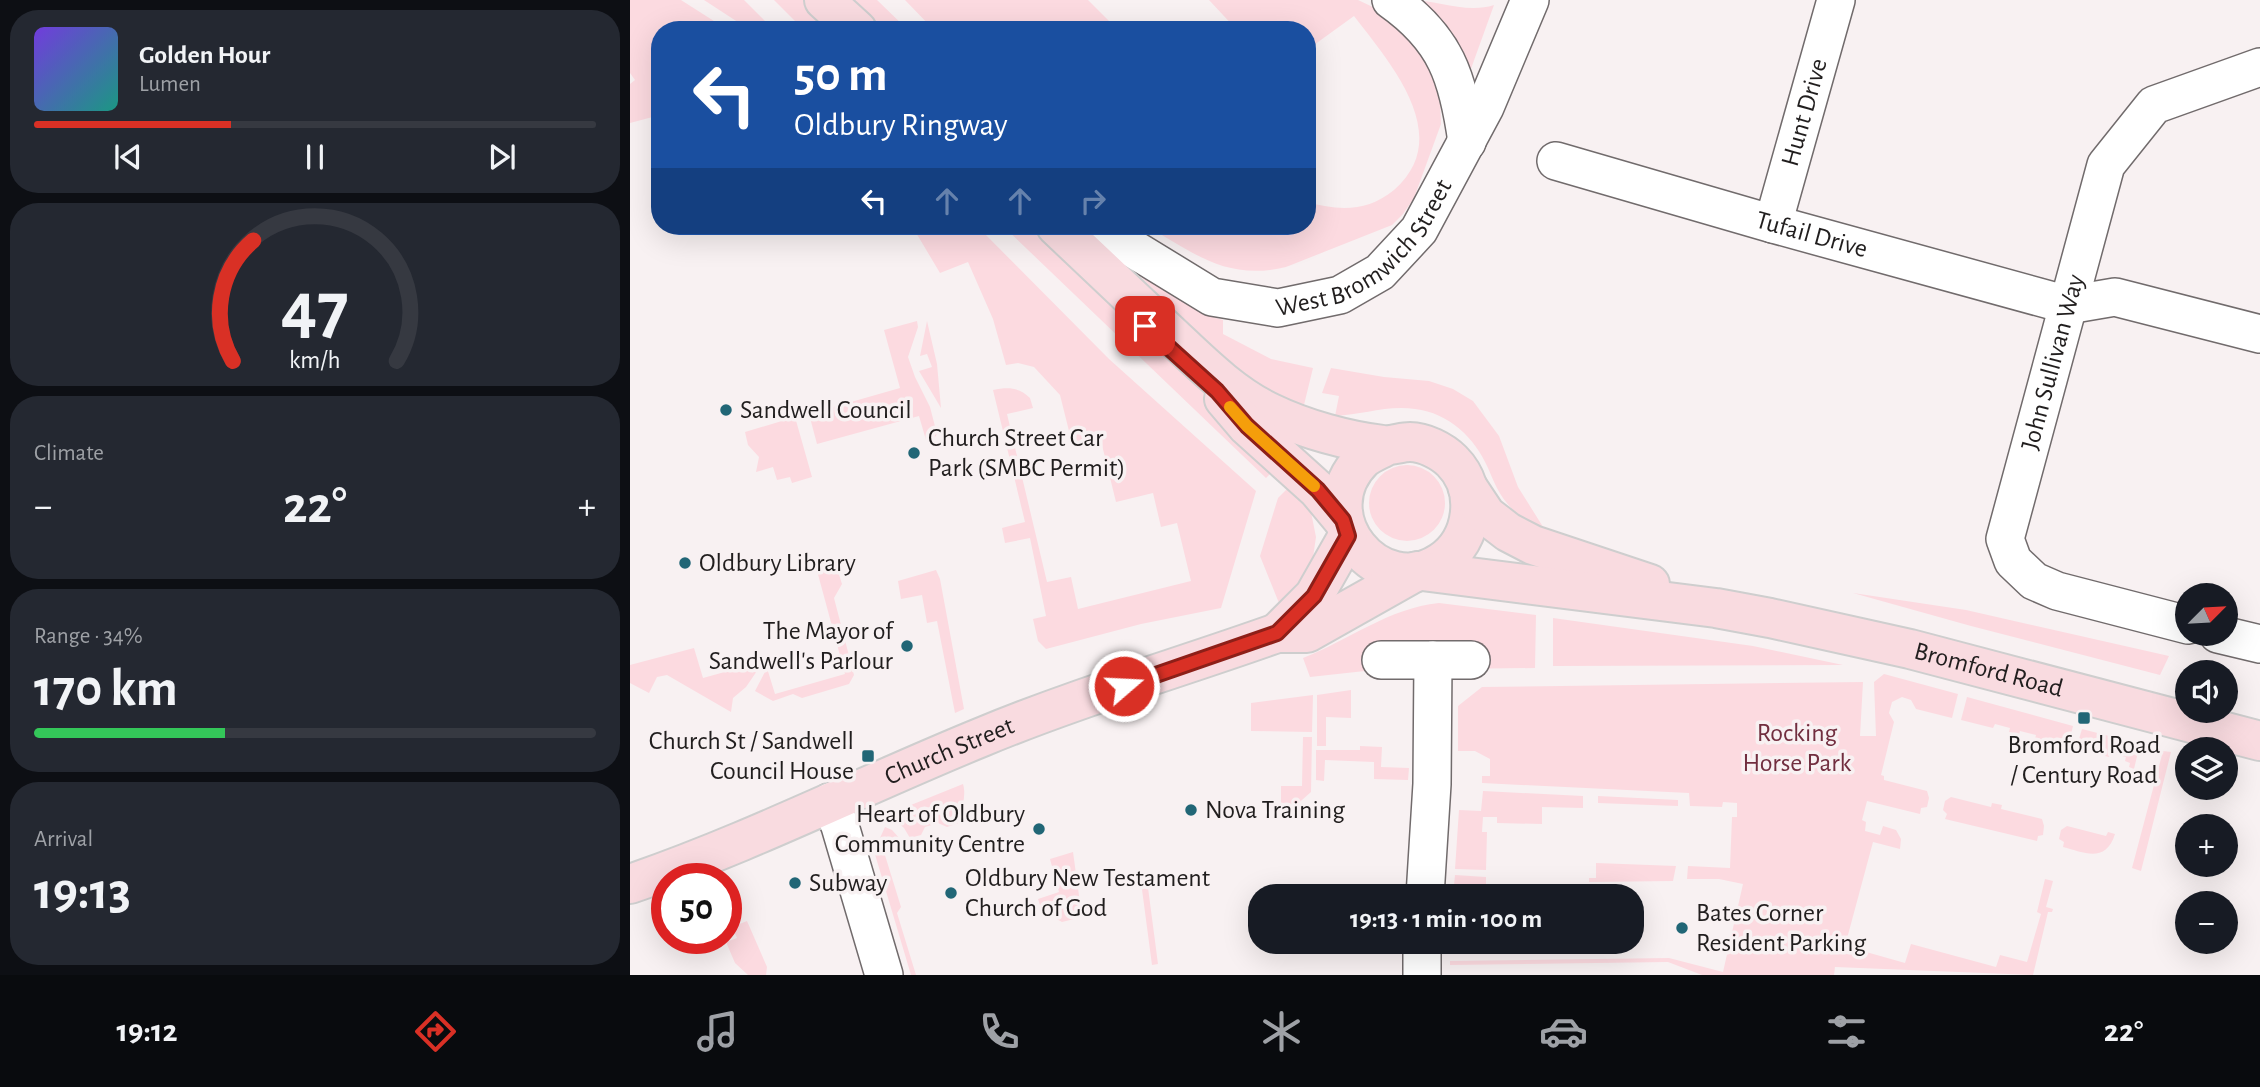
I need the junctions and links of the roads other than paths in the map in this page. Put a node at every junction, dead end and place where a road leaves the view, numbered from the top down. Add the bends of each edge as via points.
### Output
1 (824, 0) edge
2 (1391, 0) edge
3 (1530, 0) edge
4 (1836, 0) edge
5 (847, 21) edge
6 (2260, 67) edge
7 (1467, 142) junction
8 (1556, 161) dead end
9 (1773, 224) junction
10 (1065, 235) edge
11 (1111, 235) edge
12 (1100, 268) junction
13 (2068, 305) junction
14 (2260, 334) edge
15 (1385, 446) junction
16 (1468, 488) junction
17 (1346, 528) junction
18 (1420, 571) junction
19 (1716, 608) junction
20 (2175, 622) edge
21 (1277, 633) junction
22 (2238, 639) edge
23 (2260, 645) edge
24 (1381, 660) dead end
25 (1433, 660) junction
26 (1471, 660) dead end
27 (2260, 741) edge
28 (830, 802) junction
29 (630, 884) edge
30 (1426, 884) edge
31 (1422, 954) edge
32 (884, 975) edge
33 (1422, 975) edge

1 - 5 main road
2 - 7 street via 1432,36 1444,55 1460,97
3 - 7 street, West Bromwich Street
4 - 9 street, Hunt Drive
6 - 13 street, John Sullivan Way via 2154,105 2106,165
7 - 11 street, West Bromwich Street via 1419,230 1380,271 1339,295 1278,308 1212,297
8 - 9 street, Tufail Drive
9 - 13 street, Tufail Drive
10 - 12 main road
12 - 15 main road via 1205,366 1270,413 1305,427
12 - 17 main road via 1145,326 1318,490
13 - 14 street via 2115,297
13 - 20 street, John Sullivan Way via 2005,539 2013,561 2034,581
15 - 16 main road via 1411,442 1432,447 1451,460
15 - 17 main road via 1363,459 1346,483 1342,510
16 - 18 main road via 1469,523 1458,547 1440,563
16 - 19 main road, Bromford Road via 1486,515 1533,545
17 - 18 main road via 1368,559 1395,571
17 - 21 main road, Church Street via 1314,596
18 - 19 main road, Bromford Road
18 - 21 main road, Church Street via 1307,633
19 - 27 main road, Bromford Road via 1910,649
21 - 28 main road, Church Street via 1034,717
22 - 23 street
24 - 25 street
25 - 26 street
25 - 30 street
28 - 29 main road, Church Street
28 - 32 street
31 - 33 street

